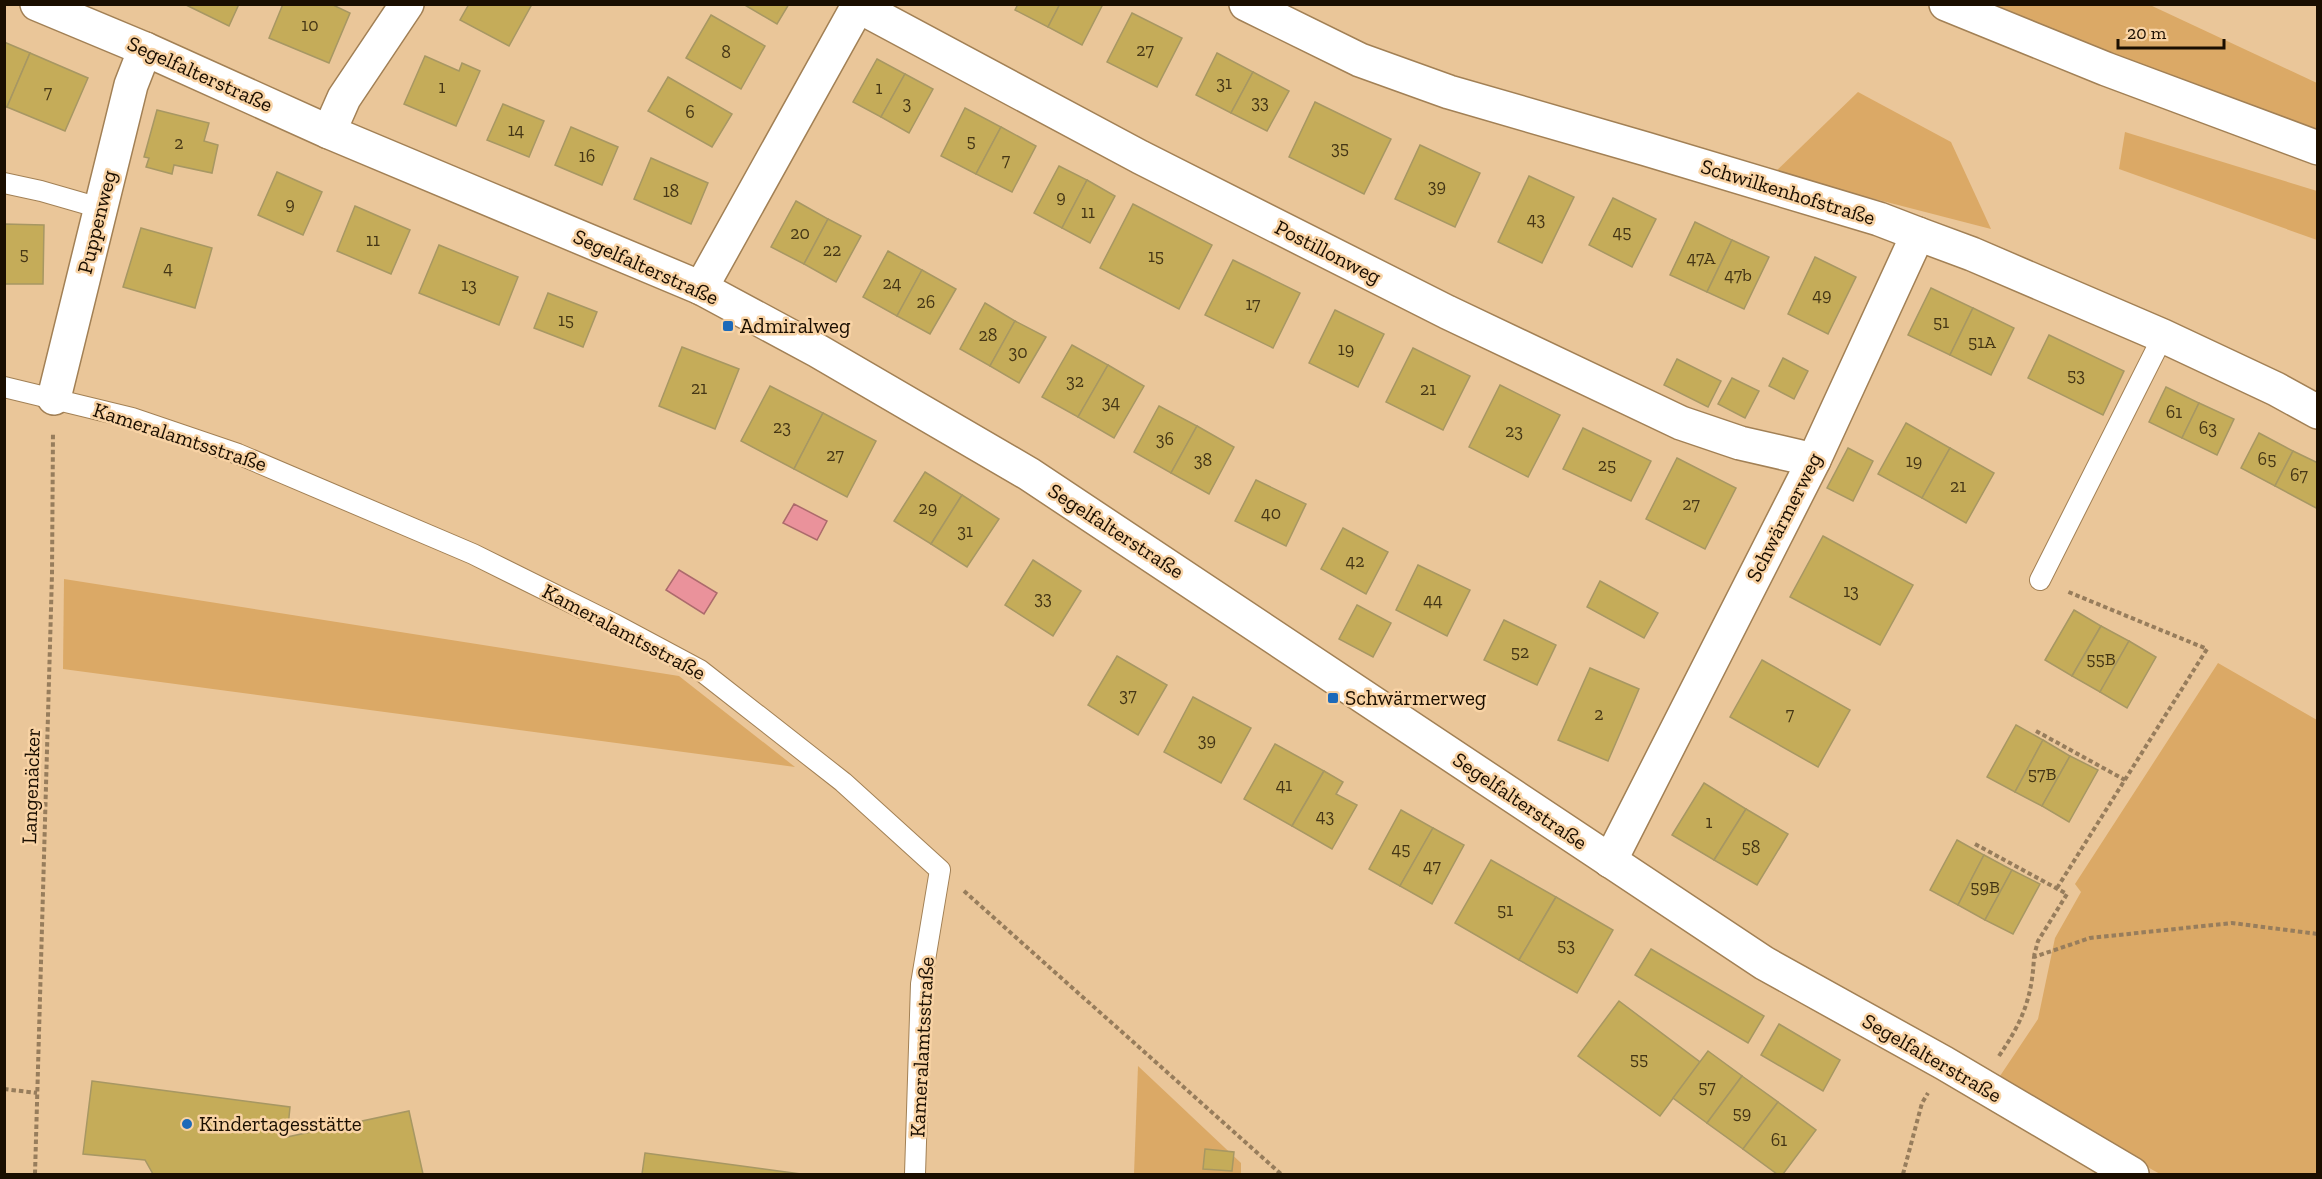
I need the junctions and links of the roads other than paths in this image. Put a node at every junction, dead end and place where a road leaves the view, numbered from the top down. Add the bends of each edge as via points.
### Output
1 (37, 4) edge
2 (406, 4) edge
3 (1246, 4) edge
4 (1946, 4) edge
5 (858, 5) edge
6 (145, 49) junction
7 (329, 132) junction
8 (2318, 148) edge
9 (4, 183) edge
10 (100, 208) junction
11 (1918, 234) junction
12 (701, 288) junction
13 (2163, 336) junction
14 (4, 387) edge
15 (54, 398) junction
16 (2318, 412) edge
17 (1814, 460) junction
18 (2040, 580) road end
19 (1610, 861) junction
20 (915, 1174) edge
21 (2132, 1174) edge

1 - 6 street, Segelfalterstraße
2 - 7 street via 344,98
3 - 11 street, Schwilkenhofstraße via 1360,60 1449,92 1646,148
4 - 8 street
5 - 12 street
5 - 17 street, Postillonweg via 1140,157 1447,312 1681,423 1740,443
6 - 7 street, Segelfalterstraße
6 - 10 street, Puppenweg via 131,85
7 - 12 street, Segelfalterstraße
9 - 10 lane
10 - 15 street, Puppenweg
11 - 13 street, Schwilkenhofstraße
11 - 17 street, Schwärmerweg
12 - 19 street, Segelfalterstraße via 828,356 1029,474
13 - 16 street, Schwilkenhofstraße via 2276,388
13 - 18 lane
14 - 15 lane, Kameralamtsstraße
15 - 20 lane, Kameralamtsstraße via 132,418 238,453 473,554 700,670 843,782 940,870 921,984
17 - 19 street, Schwärmerweg
19 - 21 street, Segelfalterstraße via 1764,963

